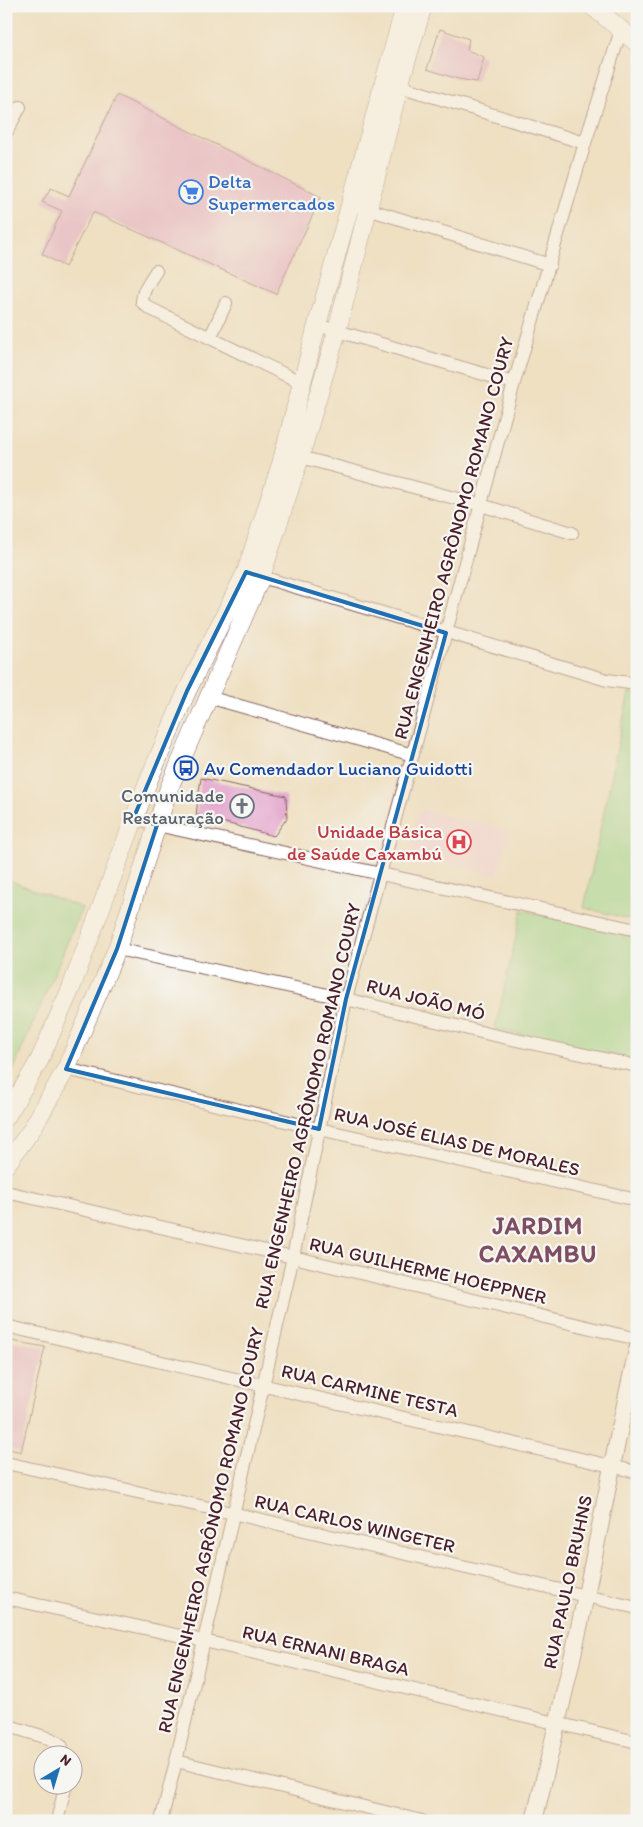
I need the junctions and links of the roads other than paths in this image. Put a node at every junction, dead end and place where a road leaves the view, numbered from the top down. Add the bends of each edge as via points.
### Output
1 (405, 6) edge
2 (423, 6) edge
3 (592, 6) edge
4 (622, 30) junction
5 (637, 43) edge
6 (399, 86) junction
7 (6, 108) edge
8 (6, 133) edge
9 (585, 143) junction
10 (350, 204) junction
11 (367, 210) junction
12 (550, 265) junction
13 (156, 271) dead end
14 (226, 303) dead end
15 (316, 325) junction
16 (337, 331) junction
17 (210, 338) junction
18 (302, 383) junction
19 (514, 383) junction
20 (300, 457) junction
21 (481, 506) junction
22 (572, 533) dead end
23 (253, 574) junction
24 (446, 633) junction
25 (637, 684) edge
26 (208, 697) junction
27 (413, 755) junction
28 (134, 817) junction
29 (157, 826) junction
30 (380, 873) junction
31 (637, 930) edge
32 (117, 949) junction
33 (346, 999) junction
34 (637, 1066) edge
35 (66, 1069) junction
36 (6, 1116) edge
37 (319, 1129) junction
38 (6, 1165) edge
39 (6, 1192) edge
40 (637, 1200) edge
41 (293, 1256) junction
42 (6, 1326) edge
43 (637, 1339) edge
44 (637, 1350) edge
45 (263, 1385) junction
46 (6, 1463) edge
47 (611, 1466) junction
48 (637, 1472) edge
49 (232, 1513) junction
50 (585, 1597) junction
51 (6, 1598) edge
52 (637, 1608) edge
53 (204, 1641) junction
54 (558, 1724) junction
55 (6, 1725) edge
56 (637, 1742) edge
57 (56, 1744) edge
58 (176, 1761) junction
59 (64, 1794) edge
60 (57, 1821) edge
61 (161, 1821) edge
62 (422, 1821) edge
63 (534, 1821) edge

1 - 10 main road
2 - 6 main road
3 - 4 main road
4 - 5 main road
4 - 9 street, RUA ENGENHEIRO AGRÔNOMO ROMANO COURY
6 - 9 street
6 - 11 main road
7 - 8 street via 20,107
9 - 12 street, RUA ENGENHEIRO AGRÔNOMO ROMANO COURY
10 - 11 street
10 - 15 main road
11 - 12 street
11 - 16 main road
12 - 19 street, RUA ENGENHEIRO AGRÔNOMO ROMANO COURY
13 - 17 street via 142,302
14 - 17 street
15 - 16 street
15 - 18 main road
16 - 19 street
16 - 20 main road
17 - 18 street
18 - 23 main road
19 - 21 street, RUA ENGENHEIRO AGRÔNOMO ROMANO COURY
20 - 21 street
20 - 23 main road
21 - 22 street
21 - 24 street, RUA ENGENHEIRO AGRÔNOMO ROMANO COURY
23 - 24 street
23 - 26 main road
23 - 28 main road via 186,691
24 - 25 street via 607,680
24 - 27 street, RUA ENGENHEIRO AGRÔNOMO ROMANO COURY
26 - 27 street
26 - 29 main road
27 - 30 street, RUA ENGENHEIRO AGRÔNOMO ROMANO COURY
28 - 29 street
28 - 36 main road via 72,988 39,1061
29 - 30 street
29 - 32 main road
30 - 31 street
30 - 33 street, RUA ENGENHEIRO AGRÔNOMO ROMANO COURY
32 - 33 street, RUA JOÃO MÓ
32 - 35 main road
33 - 34 street, RUA JOÃO MÓ
33 - 37 street, RUA ENGENHEIRO AGRÔNOMO ROMANO COURY
35 - 37 street, RUA JOSÉ ELIAS DE MORALES
35 - 38 main road via 32,1129
37 - 40 street, RUA JOSÉ ELIAS DE MORALES
37 - 41 street, RUA ENGENHEIRO AGRÔNOMO ROMANO COURY
39 - 41 street, RUA GUILHERME HOEPPNER
41 - 43 street, RUA GUILHERME HOEPPNER
41 - 45 street, RUA ENGENHEIRO AGRÔNOMO ROMANO COURY
42 - 45 street, RUA CARMINE TESTA
44 - 47 street, RUA PAULO BRUHNS
45 - 47 street, RUA CARMINE TESTA
45 - 49 street, RUA ENGENHEIRO AGRÔNOMO ROMANO COURY
46 - 49 street, RUA CARLOS WINGETER
47 - 48 street, RUA CARMINE TESTA
47 - 50 street, RUA PAULO BRUHNS
49 - 50 street, RUA CARLOS WINGETER
49 - 53 street, RUA ENGENHEIRO AGRÔNOMO ROMANO COURY
50 - 52 street, RUA CARLOS WINGETER
50 - 54 street, RUA PAULO BRUHNS
51 - 53 street, RUA ERNANI BRAGA
53 - 54 street, RUA ERNANI BRAGA
53 - 58 street, RUA ENGENHEIRO AGRÔNOMO ROMANO COURY
54 - 56 street, RUA ERNANI BRAGA
54 - 63 street, RUA PAULO BRUHNS
55 - 57 street via 51,1739
58 - 61 street, RUA ENGENHEIRO AGRÔNOMO ROMANO COURY
58 - 62 street
59 - 60 street

